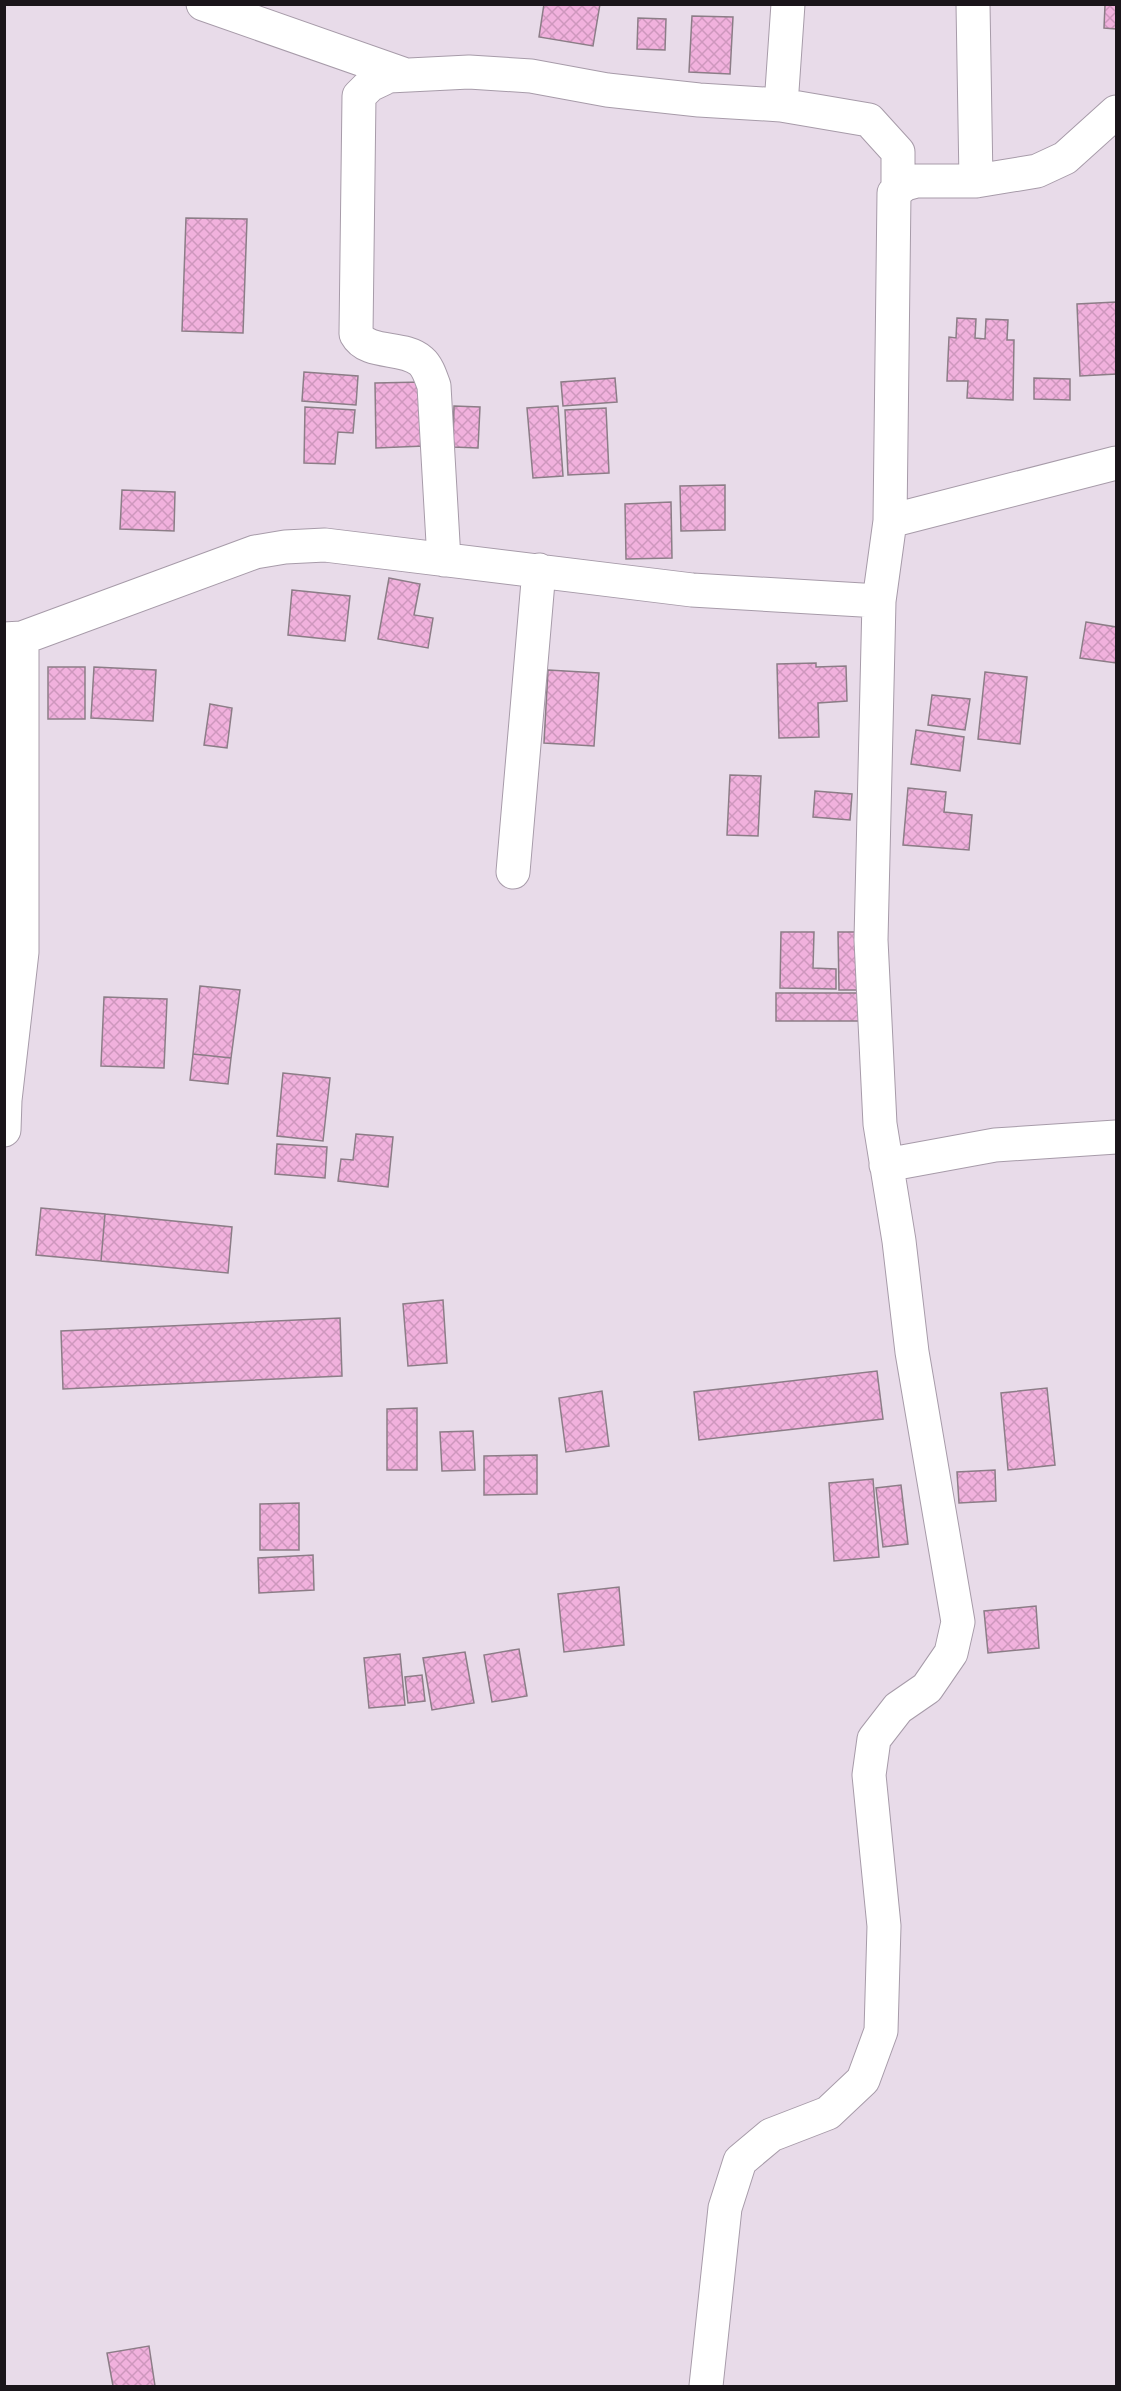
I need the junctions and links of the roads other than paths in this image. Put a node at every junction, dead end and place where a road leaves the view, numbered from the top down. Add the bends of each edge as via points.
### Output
1 (203, 4) edge
2 (788, 4) edge
3 (973, 4) edge
4 (406, 75) junction
5 (781, 105) junction
6 (1116, 111) edge
7 (976, 181) junction
8 (898, 189) junction
9 (1116, 463) edge
10 (890, 521) junction
11 (444, 560) junction
12 (539, 570) junction
13 (879, 601) junction
14 (14, 639) edge
15 (513, 872) dead end
16 (4, 1130) edge
17 (1116, 1137) edge
18 (886, 1165) junction
19 (706, 2386) edge

1 - 4 street
2 - 5 street
3 - 7 street
4 - 5 street via 469,72 531,76 630,93
4 - 11 street via 379,80 364,88 359,96 356,330 366,344 421,361 434,386
5 - 8 street via 869,120 898,152
6 - 7 street via 1055,164 1037,171
7 - 8 street via 916,181
8 - 10 street via 893,197
9 - 10 street
10 - 13 street
11 - 12 street
11 - 14 street via 325,545 275,548 222,563
12 - 13 street via 692,590
12 - 15 street
13 - 18 street via 871,940 880,1124
14 - 16 street via 22,951
17 - 18 street via 995,1145
18 - 19 street via 912,1352 958,1622 951,1653 927,1688 898,1708 874,1739 869,1775 884,1926 881,2031 863,2080 828,2113 771,2135 740,2161 725,2208

